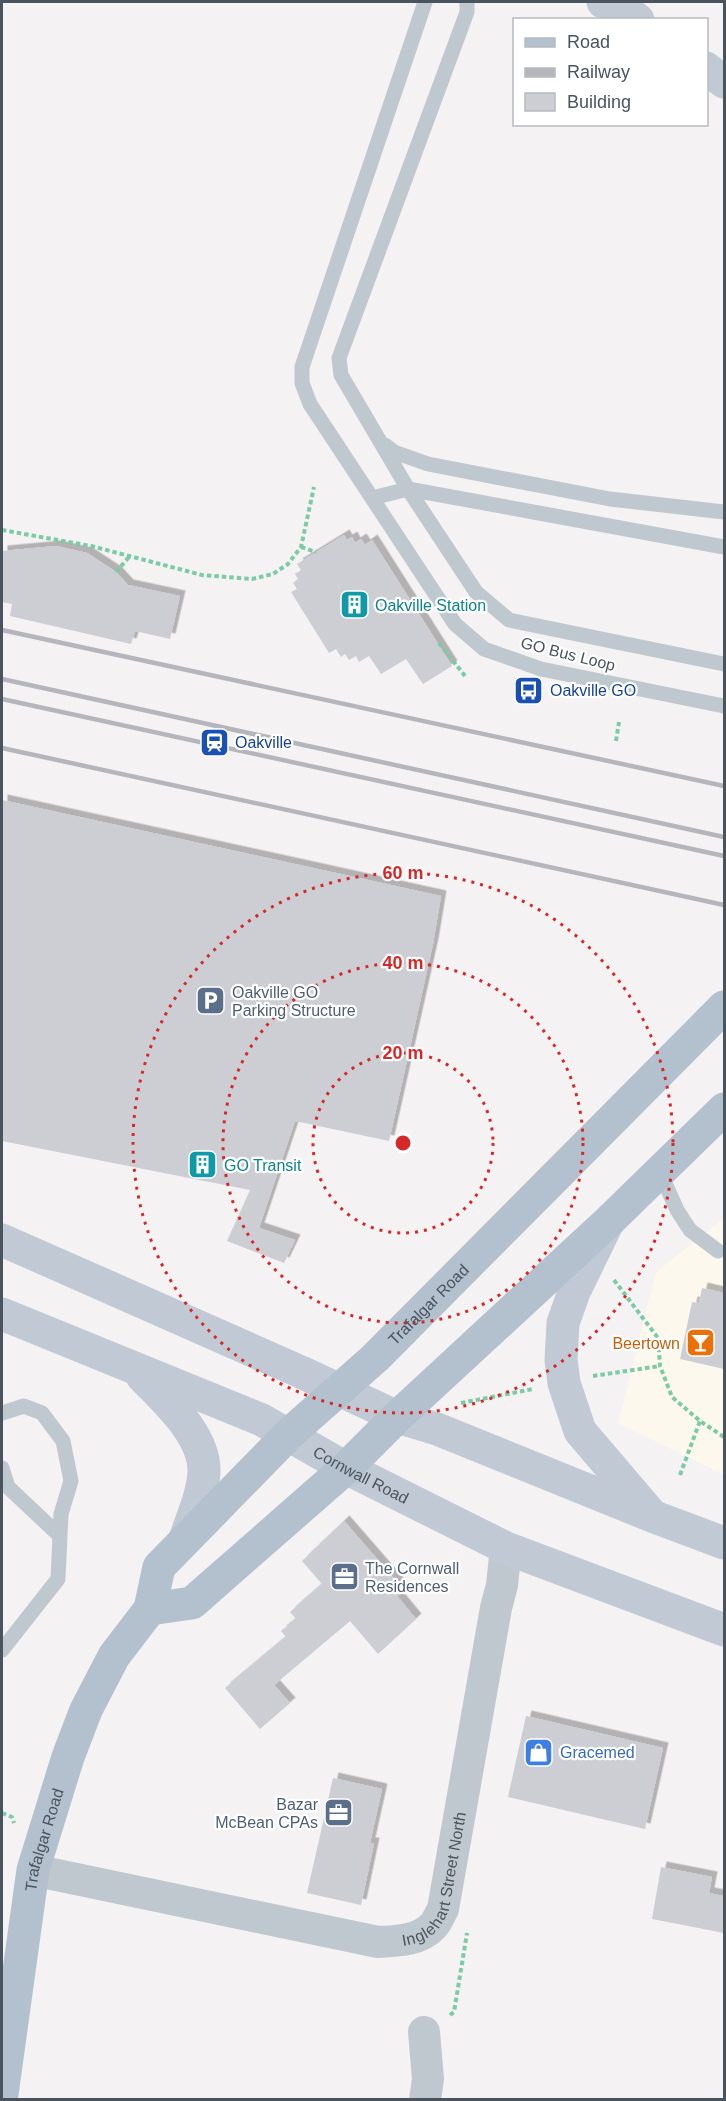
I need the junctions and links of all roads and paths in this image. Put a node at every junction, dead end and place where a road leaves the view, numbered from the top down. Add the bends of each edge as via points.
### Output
1 (425, 2) edge
2 (467, 2) edge
3 (603, 2) edge
4 (635, 18) edge
5 (708, 70) edge
6 (724, 82) edge
7 (384, 444) junction
8 (314, 487) dead end
9 (408, 489) junction
10 (372, 498) junction
11 (724, 513) edge
12 (2, 530) edge
13 (302, 547) junction
14 (724, 547) edge
15 (316, 552) dead end
16 (130, 556) junction
17 (116, 572) dead end
18 (724, 664) edge
19 (724, 706) edge
20 (619, 722) dead end
21 (616, 741) dead end
22 (724, 1007) edge
23 (724, 1109) edge
24 (660, 1172) junction
25 (608, 1222) junction
26 (2, 1240) edge
27 (718, 1251) dead end
28 (612, 1278) dead end
29 (2, 1314) edge
30 (133, 1366) junction
31 (660, 1366) junction
32 (586, 1377) dead end
33 (539, 1388) dead end
34 (339, 1389) junction
35 (460, 1403) dead end
36 (2, 1413) edge
37 (398, 1418) junction
38 (700, 1421) junction
39 (289, 1434) junction
40 (724, 1437) edge
41 (2, 1468) edge
42 (346, 1468) junction
43 (680, 1474) dead end
44 (652, 1516) junction
45 (60, 1536) junction
46 (185, 1539) junction
47 (724, 1543) edge
48 (506, 1548) junction
49 (150, 1609) junction
50 (724, 1630) edge
51 (2, 1650) edge
52 (33, 1870) junction
53 (442, 1909) junction
54 (424, 2032) joint
55 (2, 2094) edge
56 (425, 2100) edge

1 - 10 lane, GO Bus Loop via 302,367 302,383 310,404
2 - 7 lane via 467,12 339,358 341,375
3 - 4 main road
5 - 6 main road
7 - 9 lane
7 - 11 lane via 394,452 428,464 610,499
8 - 13 path
9 - 10 lane
9 - 14 lane
9 - 18 lane via 476,592 509,620
10 - 19 lane, GO Bus Loop via 455,624 484,649 541,669
12 - 16 path
13 - 15 path
13 - 16 path via 273,574 252,579 202,575
16 - 17 path
20 - 21 path
22 - 34 main road, Trafalgar Road via 375,1358
23 - 24 main road
24 - 25 main road
24 - 27 lane via 690,1230
25 - 37 main road
25 - 44 main road via 563,1323 564,1383 580,1431
26 - 34 main road
28 - 31 path via 658,1338
29 - 30 main road, Cornwall Road
30 - 39 main road, Cornwall Road
30 - 46 main road via 186,1423 202,1457 202,1489
31 - 32 path
31 - 38 path via 672,1397
33 - 35 path
34 - 37 main road
34 - 39 main road, Trafalgar Road
36 - 45 lane via 24,1406 42,1413 63,1442 71,1481 61,1514
37 - 42 main road
37 - 44 main road via 437,1429
38 - 40 path
38 - 43 path
39 - 42 main road, Cornwall Road
39 - 46 main road, Trafalgar Road
41 - 45 lane via 8,1487
42 - 48 main road, Cornwall Road
42 - 49 main road via 192,1604
44 - 47 main road
45 - 51 lane via 58,1579
46 - 49 main road, Trafalgar Road via 159,1567
48 - 50 main road, Cornwall Road
48 - 53 street, Inglehart Street North
49 - 52 main road, Trafalgar Road via 114,1656 86,1710
52 - 53 street, Inglehart Street North via 378,1942 403,1941 421,1935 433,1926
52 - 55 main road, Trafalgar Road
53 - 54 path via 469,1922 454,2012
54 - 56 street via 428,2079

